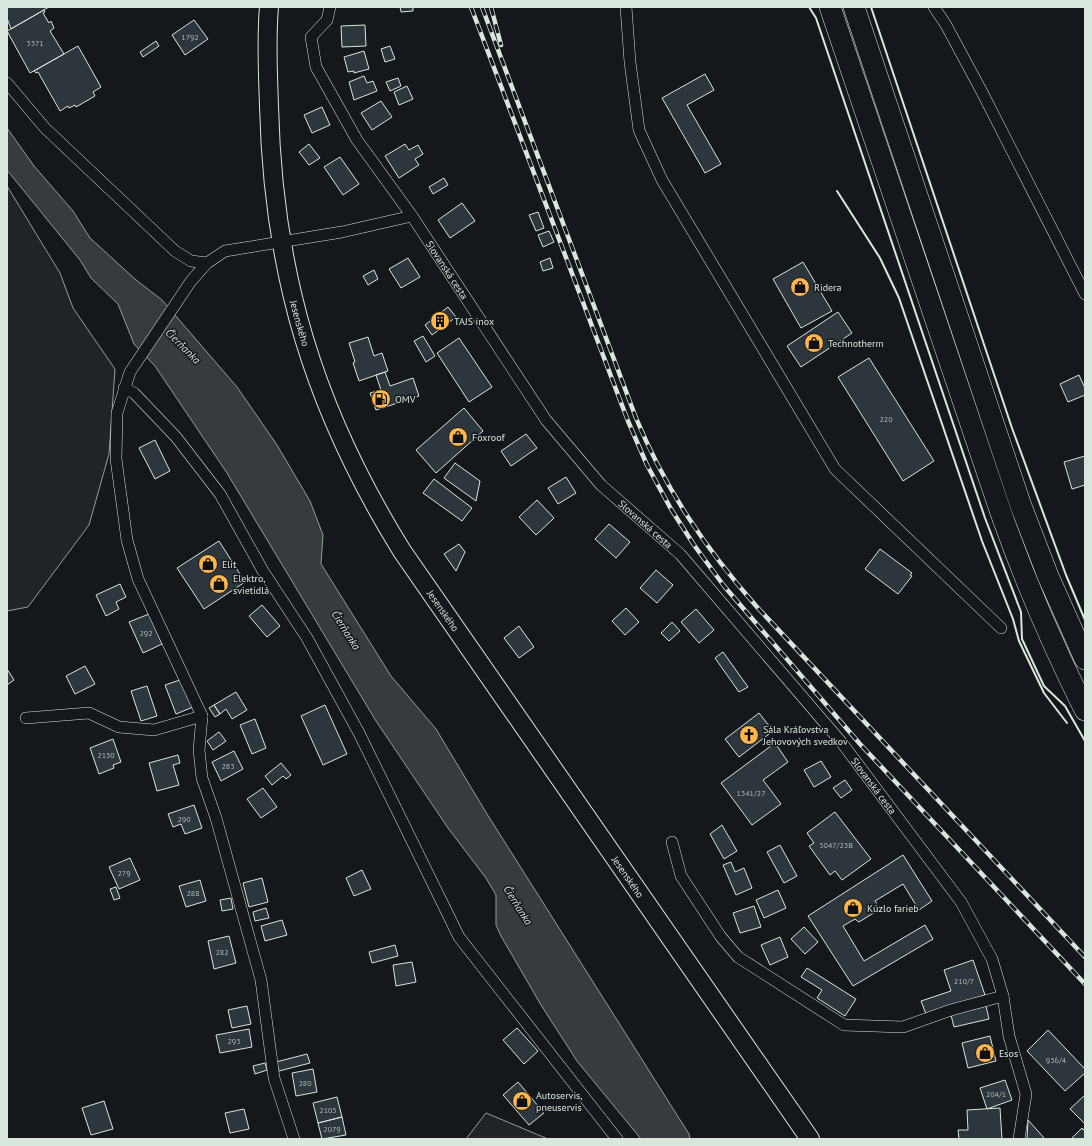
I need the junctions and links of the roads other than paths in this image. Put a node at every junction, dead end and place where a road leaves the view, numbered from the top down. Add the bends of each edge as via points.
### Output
1 (269, 7) edge
2 (330, 7) edge
3 (626, 7) edge
4 (830, 7) edge
5 (854, 7) edge
6 (934, 7) edge
7 (7, 83) edge
8 (412, 216) junction
9 (280, 241) junction
10 (207, 263) junction
11 (1085, 294) edge
12 (124, 388) junction
13 (1001, 628) dead end
14 (1085, 660) edge
15 (1085, 710) edge
16 (202, 716) junction
17 (26, 718) dead end
18 (672, 842) dead end
19 (1003, 996) junction
20 (294, 1139) edge
21 (617, 1139) edge
22 (810, 1139) edge
23 (1019, 1139) edge

1 - 9 main road, Jesenského via 269,127
2 - 8 street, Slovanská cesta via 327,20 311,37 316,67 357,140
3 - 13 street via 639,130 662,180 835,469
4 - 15 highway via 1013,547 1045,629
5 - 14 highway via 1019,499 1048,576
6 - 11 street via 982,92
7 - 10 street via 45,128 175,251 191,261
8 - 9 street via 342,232
8 - 19 street, Slovanská cesta via 546,420 601,485 680,554 842,743 961,902 992,959
9 - 10 street via 225,251
9 - 22 main road, Jesenského via 290,287 317,378 332,419 375,508 402,551
10 - 12 street via 191,281 140,356
12 - 16 street via 117,413 116,459 127,540 138,580
12 - 21 street via 134,393 176,437 220,494 260,565 307,638 359,733 460,937
16 - 17 street via 154,730 119,727 89,713
16 - 20 street via 199,750 202,778 216,818 261,980 274,1078
18 - 19 street via 681,876 721,937 738,957 844,1025 903,1027 951,1010
19 - 23 street, Slovanská cesta via 1009,1036 1026,1094

